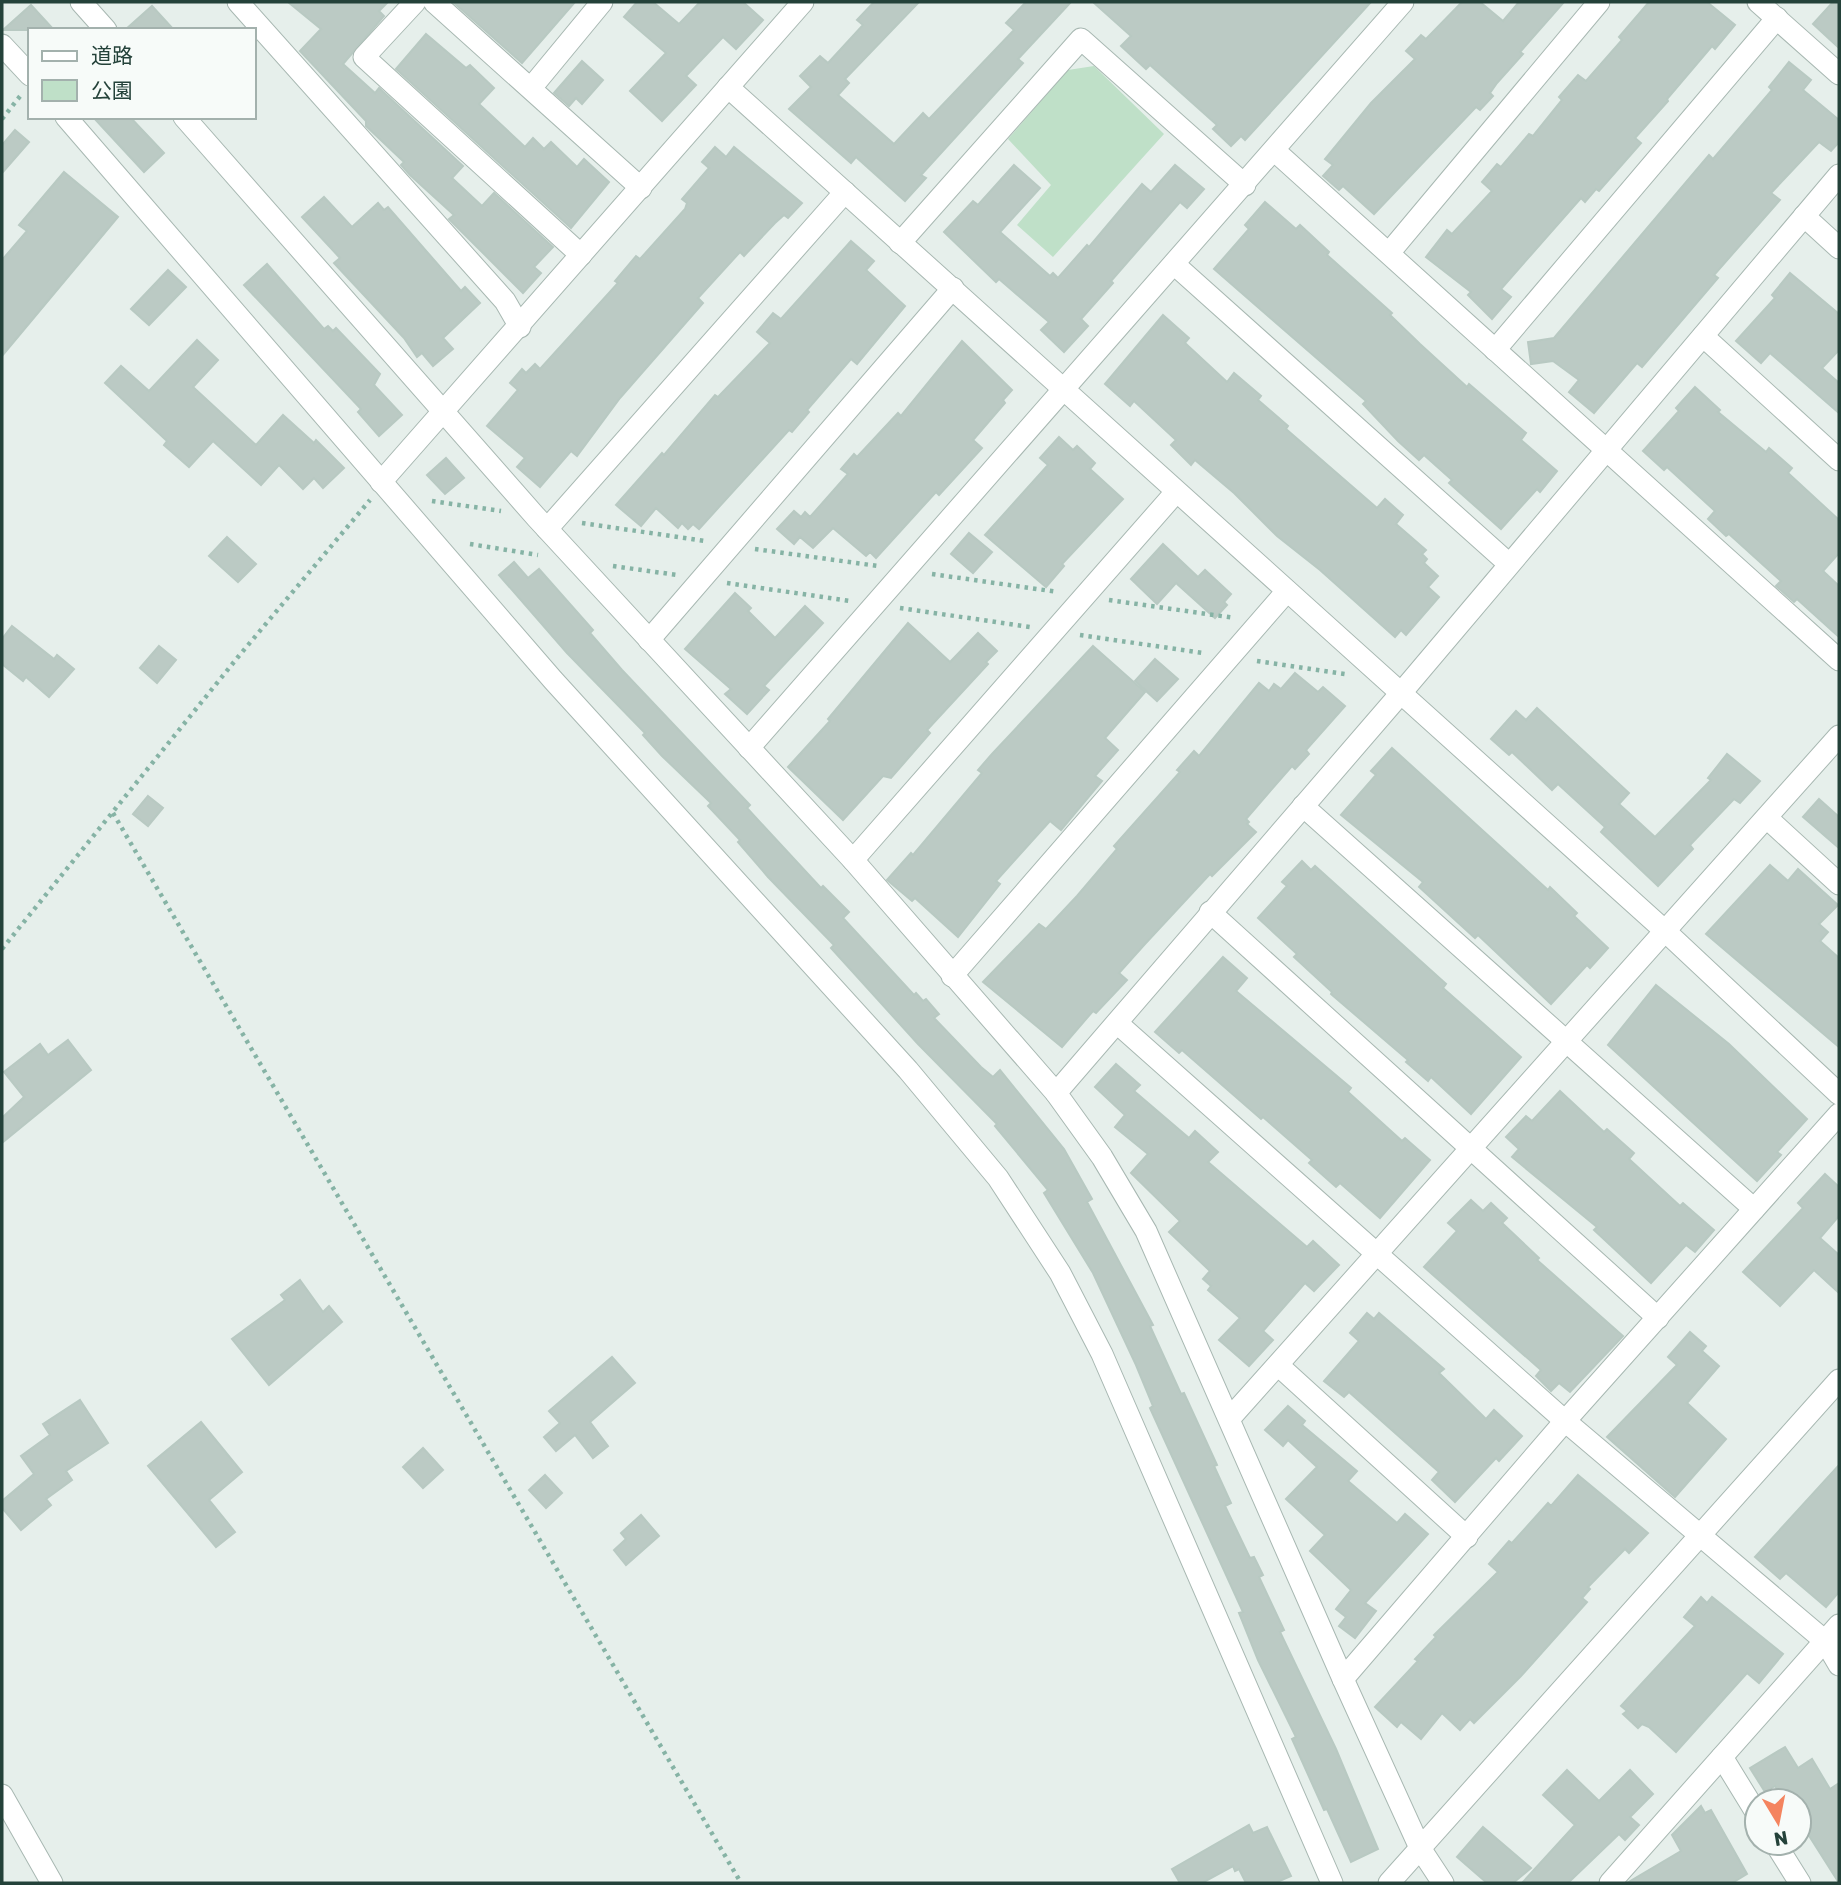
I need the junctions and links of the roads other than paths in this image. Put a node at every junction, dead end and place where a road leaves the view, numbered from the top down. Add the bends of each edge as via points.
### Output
1 (81, 2) edge
2 (238, 2) edge
3 (415, 2) edge
4 (434, 2) edge
5 (602, 2) edge
6 (1403, 2) edge
7 (1599, 2) edge
8 (1758, 2) edge
9 (793, 5) edge
10 (1777, 18) junction
11 (104, 28) edge
12 (2, 45) edge
13 (1839, 74) edge
14 (26, 84) edge
15 (728, 87) junction
16 (531, 88) junction
17 (68, 119) edge
18 (186, 119) edge
19 (1275, 151) junction
20 (1839, 175) edge
21 (1245, 185) junction
22 (641, 188) junction
23 (845, 192) junction
24 (1804, 216) junction
25 (900, 243) junction
26 (1839, 248) edge
27 (1389, 253) junction
28 (581, 255) junction
29 (1174, 264) junction
30 (953, 288) junction
31 (520, 327) junction
32 (1703, 336) junction
33 (1494, 350) junction
34 (1064, 387) junction
35 (446, 411) junction
36 (1606, 450) junction
37 (1839, 460) edge
38 (381, 482) junction
39 (1177, 492) junction
40 (546, 522) junction
41 (1509, 564) junction
42 (1287, 591) junction
43 (649, 640) junction
44 (1839, 660) edge
45 (1401, 693) junction
46 (1839, 736) edge
47 (749, 748) junction
48 (1303, 806) junction
49 (1767, 818) junction
50 (853, 860) junction
51 (1839, 884) edge
52 (1210, 912) junction
53 (1664, 930) junction
54 (952, 976) junction
55 (1117, 1023) junction
56 (1564, 1042) junction
57 (1056, 1093) junction
58 (1839, 1094) edge
59 (1839, 1114) edge
60 (1471, 1147) junction
61 (1755, 1209) junction
62 (1376, 1252) junction
63 (1658, 1318) junction
64 (1279, 1366) junction
65 (1839, 1380) edge
66 (1230, 1418) junction
67 (1565, 1421) junction
68 (1700, 1534) junction
69 (1467, 1537) junction
70 (1832, 1633) edge
71 (1839, 1665) edge
72 (1342, 1679) junction
73 (1722, 1757) junction
74 (1743, 1791) edge
75 (2, 1795) edge
76 (1420, 1848) junction
77 (1784, 1857) edge
78 (1614, 1881) edge
79 (52, 1883) edge
80 (1332, 1883) edge
81 (1389, 1883) edge
82 (1443, 1883) edge
83 (1800, 1883) edge

1 - 11 street
2 - 31 street via 505,301
3 - 28 street via 364,57
4 - 16 street
5 - 16 street
6 - 19 street
7 - 27 street
8 - 10 street
9 - 15 street
10 - 13 street
10 - 33 street
12 - 14 street
15 - 22 street
15 - 23 street
16 - 22 street
17 - 38 street
18 - 35 street
19 - 21 street
19 - 27 street
20 - 24 street
21 - 25 street via 1081,39
21 - 29 street
22 - 28 street
23 - 25 street
23 - 40 street
24 - 26 street
24 - 32 street
25 - 30 street
27 - 33 street
28 - 31 street
29 - 34 street
29 - 41 street
30 - 34 street
30 - 43 street
31 - 35 street
32 - 36 street
32 - 37 street
33 - 36 street
34 - 39 street
34 - 47 street
35 - 38 street
35 - 40 street
36 - 41 street
36 - 44 street
38 - 80 street via 553,680 908,1070 998,1178 1060,1273 1102,1354
39 - 42 street
39 - 50 street
40 - 43 street
41 - 45 street
42 - 45 street
42 - 54 street
43 - 47 street
45 - 48 street
45 - 53 street
46 - 49 street
47 - 50 street
48 - 52 street
48 - 56 street
49 - 51 street
49 - 53 street
50 - 54 street
52 - 55 street
52 - 60 street
53 - 56 street
53 - 58 street
54 - 57 street
55 - 57 street
55 - 62 street
56 - 60 street
56 - 61 street
57 - 66 street via 1102,1157 1146,1231
59 - 61 street
60 - 62 street
60 - 63 street
61 - 63 street
62 - 64 street
62 - 67 street
63 - 67 street
64 - 66 street
64 - 69 street
65 - 68 street
66 - 72 street
67 - 68 street
67 - 69 street
68 - 70 street
68 - 76 street
69 - 72 street
70 - 71 street
70 - 73 street
72 - 76 street
73 - 74 street
73 - 78 street
75 - 79 street
76 - 81 street
76 - 82 street
77 - 83 street

